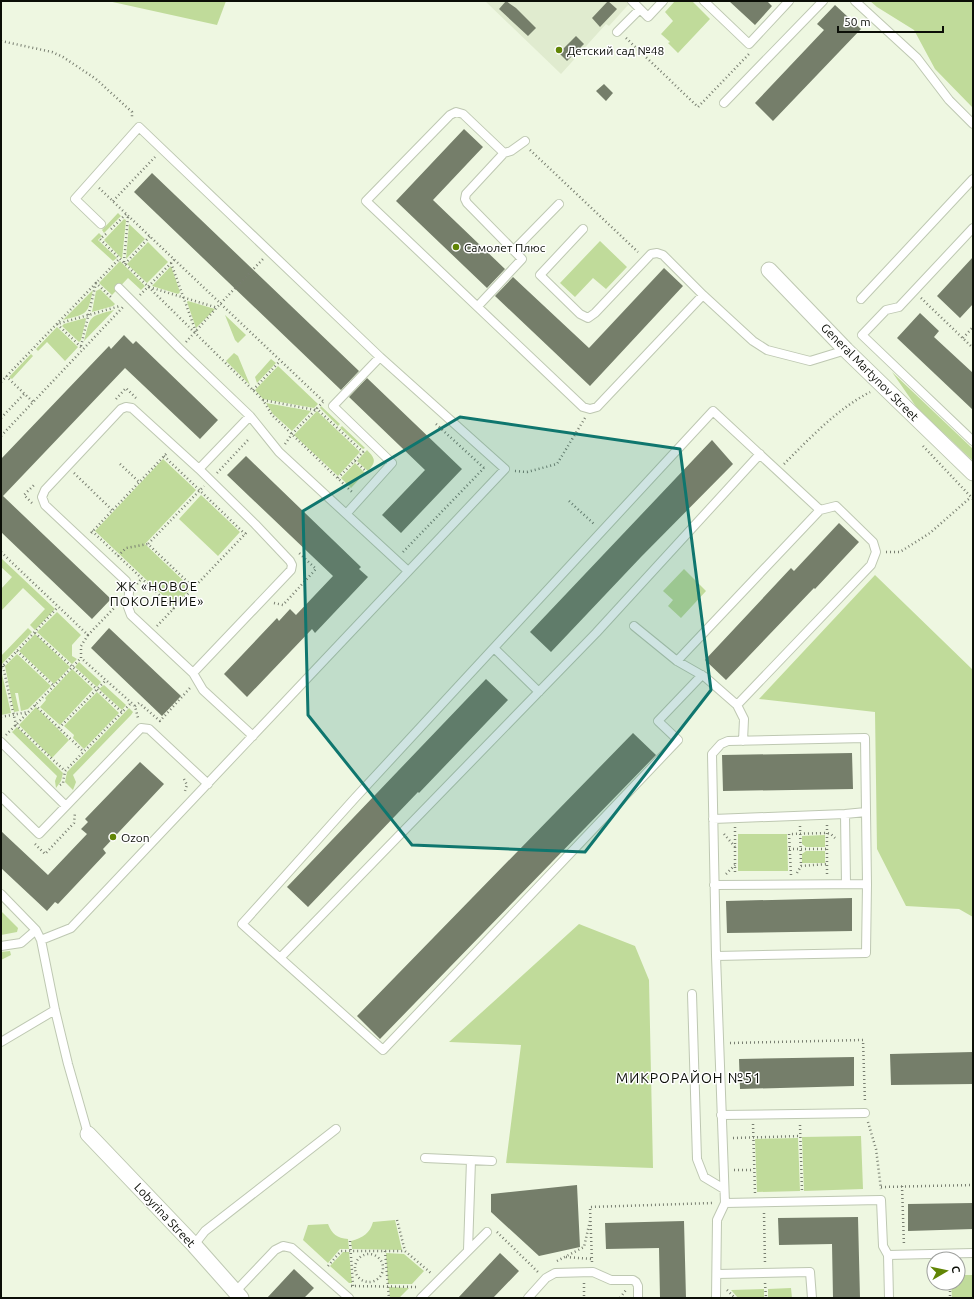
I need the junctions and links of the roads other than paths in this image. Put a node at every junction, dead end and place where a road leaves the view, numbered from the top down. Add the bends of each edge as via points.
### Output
1 (632, 1) edge
2 (663, 1) edge
3 (704, 1) edge
4 (789, 1) edge
5 (823, 1) edge
6 (856, 1) edge
7 (640, 9) junction
8 (618, 32) road end
9 (724, 103) dead end
10 (973, 124) edge
11 (523, 142) road end
12 (504, 153) junction
13 (973, 179) edge
14 (559, 204) dead end
15 (102, 224) dead end
16 (973, 228) edge
17 (583, 229) dead end
18 (514, 250) junction
19 (769, 270) dead end
20 (119, 288) dead end
21 (703, 295) junction
22 (861, 299) dead end
23 (478, 306) junction
24 (846, 350) junction
25 (380, 357) junction
26 (250, 416) junction
27 (973, 441) edge
28 (760, 454) junction
29 (199, 469) junction
30 (973, 473) edge
31 (820, 510) junction
32 (346, 513) junction
33 (408, 571) junction
34 (634, 626) dead end
35 (494, 648) junction
36 (677, 661) junction
37 (702, 675) junction
38 (195, 676) junction
39 (540, 692) junction
40 (737, 705) junction
41 (253, 736) junction
42 (1, 741) edge
43 (743, 741) junction
44 (208, 784) junction
45 (1, 798) edge
46 (66, 806) junction
47 (866, 812) junction
48 (845, 814) junction
49 (713, 819) junction
50 (846, 884) junction
51 (867, 884) junction
52 (714, 886) junction
53 (1, 894) edge
54 (36, 930) junction
55 (41, 940) junction
56 (1, 946) edge
57 (716, 956) junction
58 (280, 958) junction
59 (692, 994) dead end
60 (55, 1010) junction
61 (1, 1042) edge
62 (865, 1113) road end
63 (721, 1115) junction
64 (336, 1129) dead end
65 (88, 1134) joint
66 (425, 1158) dead end
67 (471, 1160) junction
68 (492, 1161) dead end
69 (724, 1189) junction
70 (725, 1203) junction
71 (487, 1232) road end
72 (194, 1245) junction
73 (468, 1250) junction
74 (973, 1253) edge
75 (888, 1255) junction
76 (717, 1274) junction
77 (238, 1295) edge
78 (349, 1298) edge
79 (422, 1298) edge
80 (528, 1298) edge
81 (638, 1298) edge
82 (716, 1298) edge
83 (812, 1298) edge
84 (889, 1298) edge

1 - 7 lane
2 - 7 lane via 648,17
3 - 4 lane via 748,44
5 - 9 lane
6 - 10 lane via 917,58 949,100
7 - 8 lane
11 - 12 lane
12 - 18 lane via 464,199
12 - 23 lane via 463,114 456,112 450,115 366,201
13 - 22 lane
14 - 18 lane
15 - 25 lane via 74,199 139,127
16 - 27 lane via 899,307 886,310 862,335
17 - 21 lane via 540,275 580,314 588,318 595,313 651,254 657,253 663,255
18 - 23 lane via 522,259
19 - 24 street, General Martynov Street
20 - 26 lane
21 - 23 lane via 597,406 590,409 583,407
21 - 24 lane via 753,341 767,350 810,361
24 - 30 street, General Martynov Street
25 - 32 lane via 333,406 392,463
25 - 33 lane via 504,470
26 - 29 lane
26 - 32 lane via 279,452
28 - 31 lane
28 - 35 lane via 713,411
28 - 39 lane
29 - 38 lane via 213,477 292,565 291,570
29 - 38 lane via 132,408 126,406 45,490 42,498 45,505 126,581 131,615
31 - 36 lane
31 - 40 lane via 836,506 873,542 876,552 871,565
32 - 33 lane
33 - 41 lane
34 - 36 lane
35 - 39 lane
35 - 58 lane via 242,924
36 - 37 lane
37 - 40 lane
37 - 58 lane via 658,721 678,740 383,1050
38 - 41 lane via 203,690
39 - 58 lane
40 - 43 lane via 744,719
41 - 44 lane
42 - 46 lane
43 - 47 lane via 865,738
43 - 49 lane via 728,741 721,744 712,754
44 - 46 lane via 150,729 141,728
44 - 55 lane via 71,928
45 - 46 lane via 39,834
47 - 48 lane
47 - 51 lane
48 - 49 lane
48 - 50 lane
49 - 52 lane
50 - 51 lane
50 - 52 lane
51 - 57 lane via 866,953
52 - 57 lane
53 - 54 lane
54 - 55 lane
54 - 56 lane via 21,943
55 - 60 lane
57 - 63 lane
59 - 69 lane via 698,1159 704,1177
60 - 61 lane
60 - 65 lane
62 - 63 lane
63 - 69 lane
64 - 72 lane via 205,1231
65 - 72 street, Lobyrina Street
66 - 67 lane
67 - 68 lane
67 - 73 lane
69 - 70 lane
70 - 75 lane via 881,1200 883,1246
70 - 76 lane via 717,1220
71 - 73 lane
72 - 77 street, Lobyrina Street
73 - 79 lane
74 - 75 lane
75 - 84 lane
76 - 82 lane
76 - 83 lane via 810,1272
77 - 78 lane via 275,1250 283,1246 292,1248
80 - 81 lane via 546,1278 555,1273 593,1272 611,1280 633,1280 638,1286

